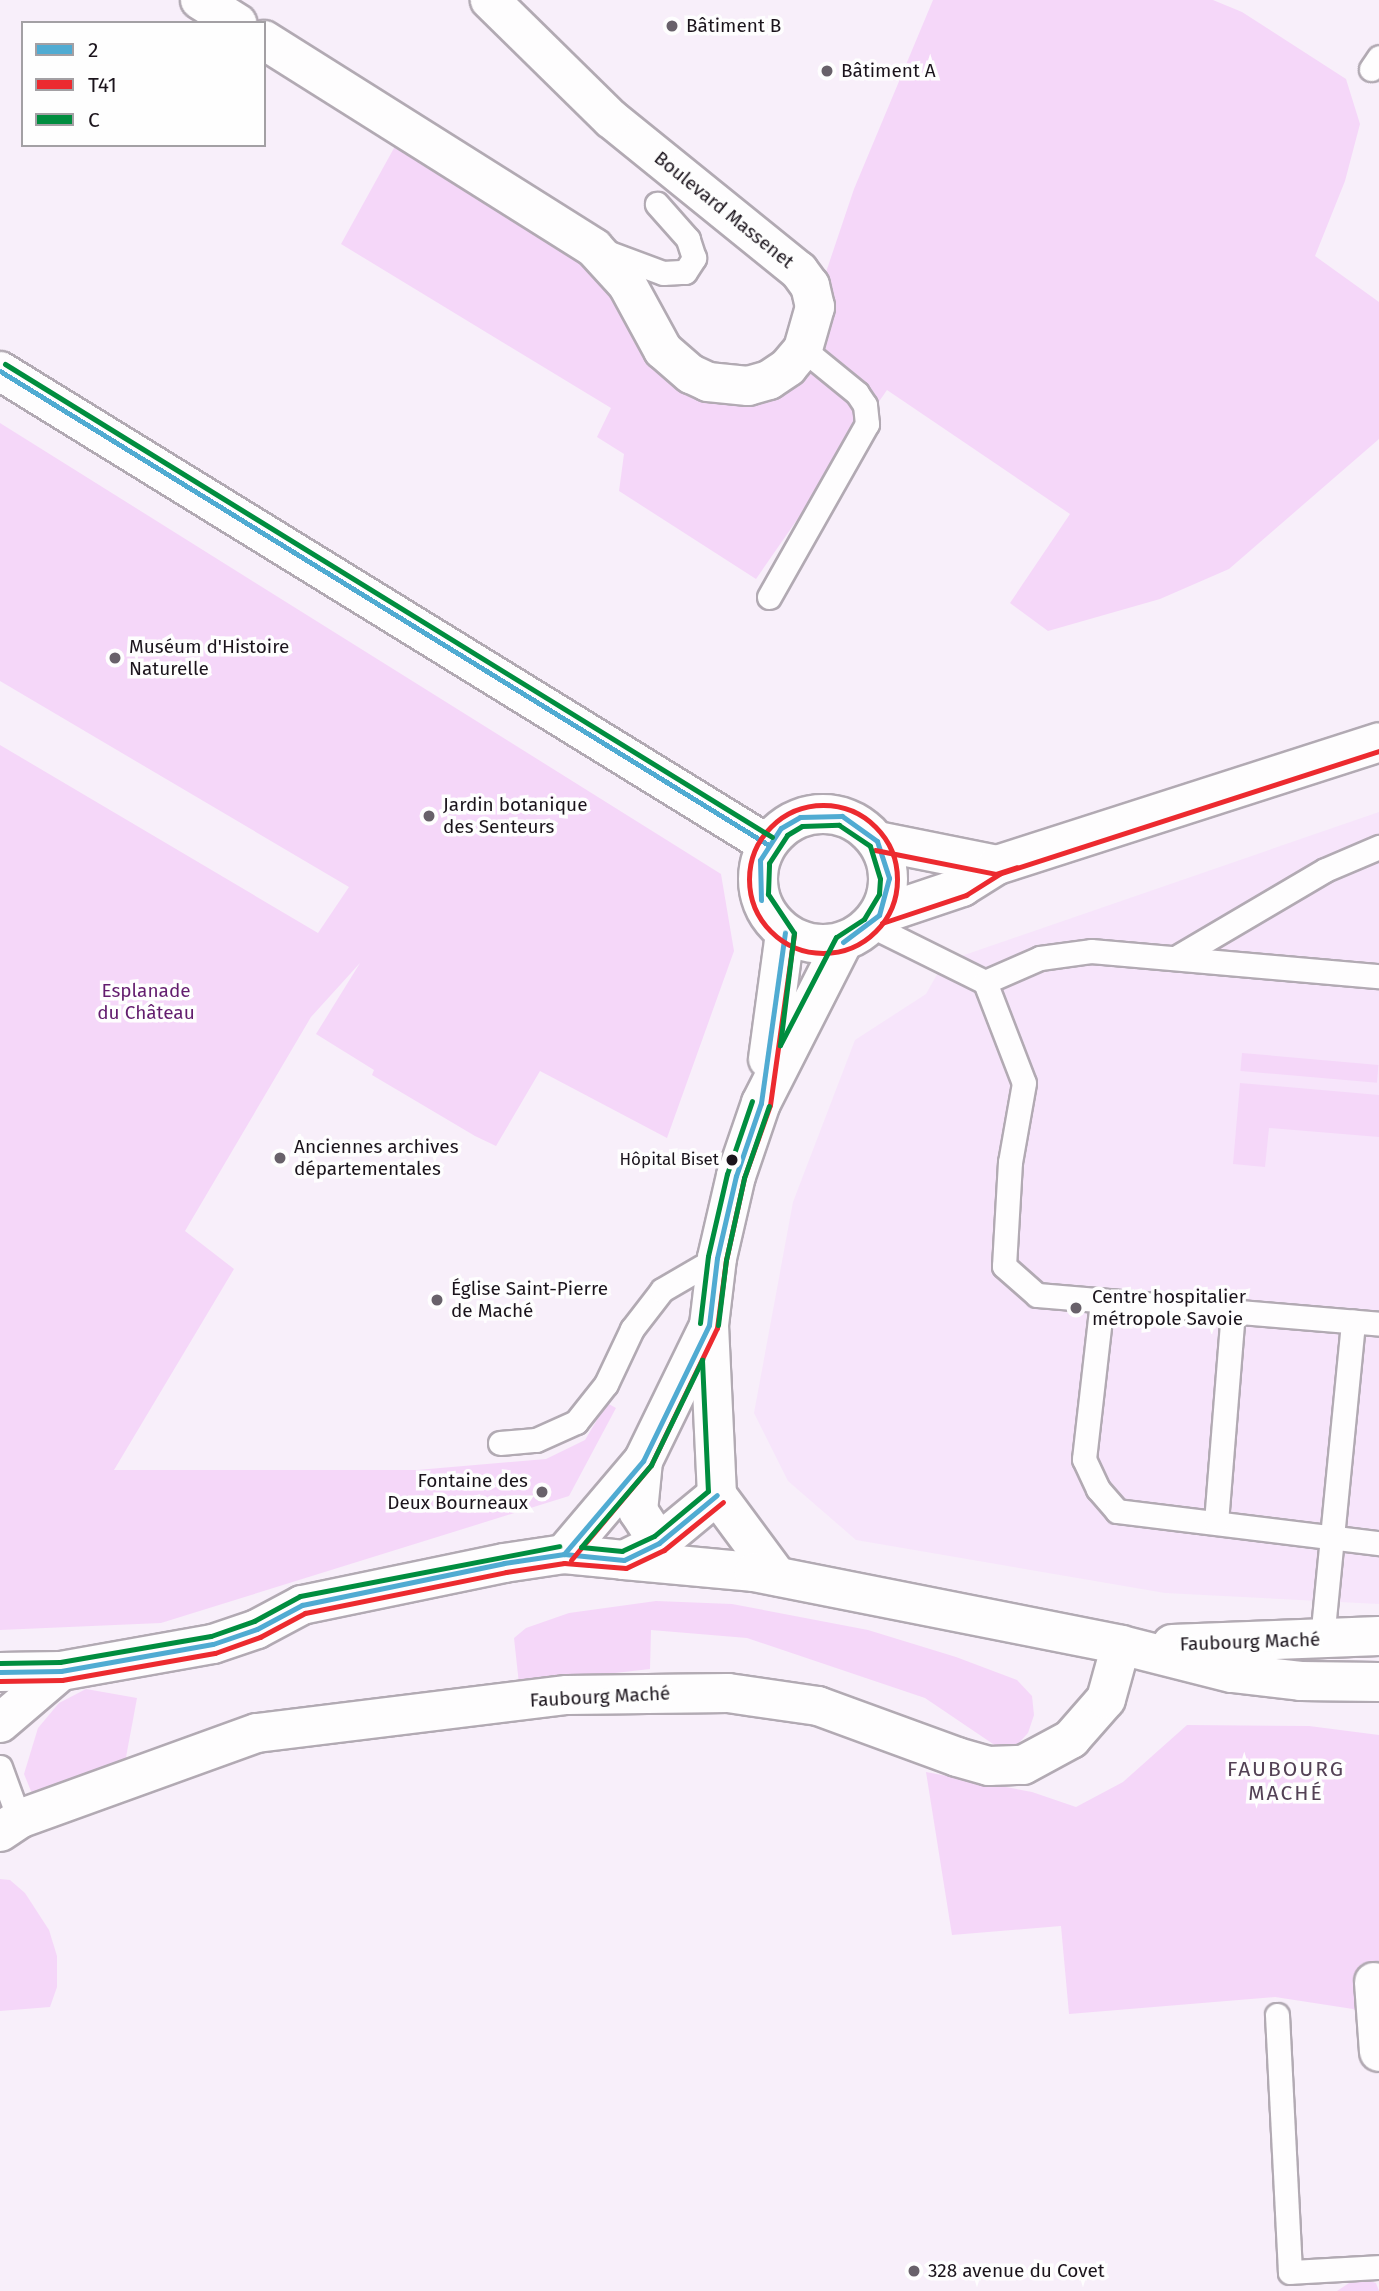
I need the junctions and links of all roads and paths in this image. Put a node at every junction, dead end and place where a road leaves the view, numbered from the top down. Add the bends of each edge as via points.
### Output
1 (200, 0) edge
2 (490, 0) edge
3 (234, 21) edge
4 (266, 41) edge
5 (657, 204) dead end
6 (594, 247) junction
7 (803, 349) junction
8 (0, 371) edge
9 (769, 597) dead end
10 (1379, 742) edge
11 (877, 841) junction
12 (767, 844) junction
13 (1379, 847) edge
14 (997, 865) junction
15 (864, 927) junction
16 (785, 933) junction
17 (1179, 956) junction
18 (1379, 976) edge
19 (985, 982) junction
20 (761, 1102) junction
21 (718, 1258) junction
22 (1102, 1301) junction
23 (1233, 1312) junction
24 (1353, 1322) junction
25 (1379, 1324) edge
26 (709, 1325) junction
27 (500, 1443) dead end
28 (643, 1461) junction
29 (718, 1495) junction
30 (1216, 1522) junction
31 (1335, 1539) junction
32 (1379, 1543) edge
33 (564, 1554) junction
34 (673, 1554) junction
35 (777, 1576) junction
36 (1379, 1636) edge
37 (1322, 1639) junction
38 (1121, 1645) junction
39 (61, 1671) junction
40 (0, 1672) edge
41 (1379, 1682) edge
42 (0, 1723) edge
43 (0, 1767) edge
44 (10, 1826) edge
45 (1374, 1982) dead end
46 (1277, 2015) dead end
47 (1379, 2052) edge
48 (1379, 2267) edge

1 - 3 main road
2 - 7 main road, Boulevard Massenet via 611,118 799,271 810,286 815,307
4 - 6 main road
5 - 6 lane via 688,239 694,258 684,272 663,273
6 - 7 main road via 627,284 663,350 708,383 730,387 769,380
7 - 9 lane via 857,393 865,405 867,424
8 - 12 main road
10 - 14 main road
11 - 12 main road via 842,816 821,813 800,817
11 - 14 main road
11 - 15 main road via 889,878
12 - 16 main road via 757,878 759,896
13 - 17 lane via 1325,870
14 - 15 main road via 962,887
15 - 16 main road via 823,945
15 - 19 lane
15 - 20 main road
16 - 20 main road
17 - 18 lane
17 - 19 lane via 1091,951 1040,958
19 - 22 lane via 1024,1083 1010,1162 1004,1266 1037,1295
20 - 21 main road via 736,1176
21 - 26 main road
21 - 27 lane via 662,1290 632,1329 606,1384 576,1422 544,1438
22 - 23 lane
22 - 30 lane via 1084,1459 1098,1489 1117,1511
23 - 24 lane
23 - 30 lane
24 - 25 lane
24 - 31 lane
26 - 28 main road
26 - 29 main road
28 - 33 main road
28 - 34 main road via 638,1511
29 - 34 main road
29 - 35 main road
30 - 31 lane
31 - 32 lane
31 - 37 lane
33 - 34 main road via 624,1560
33 - 39 main road via 381,1586 302,1605 257,1629 213,1644
34 - 35 main road, Faubourg Maché
35 - 38 main road, Faubourg Maché via 825,1590
36 - 37 main road, Faubourg Maché
37 - 38 main road, Faubourg Maché
38 - 41 main road, Faubourg Maché via 1232,1673 1301,1681
38 - 44 main road, Faubourg Maché via 1106,1699 1072,1739 1024,1765 989,1766 957,1757 818,1706 728,1693 567,1695 257,1733
39 - 40 main road
39 - 42 main road
43 - 44 lane
45 - 47 main road
46 - 48 lane via 1290,2272

